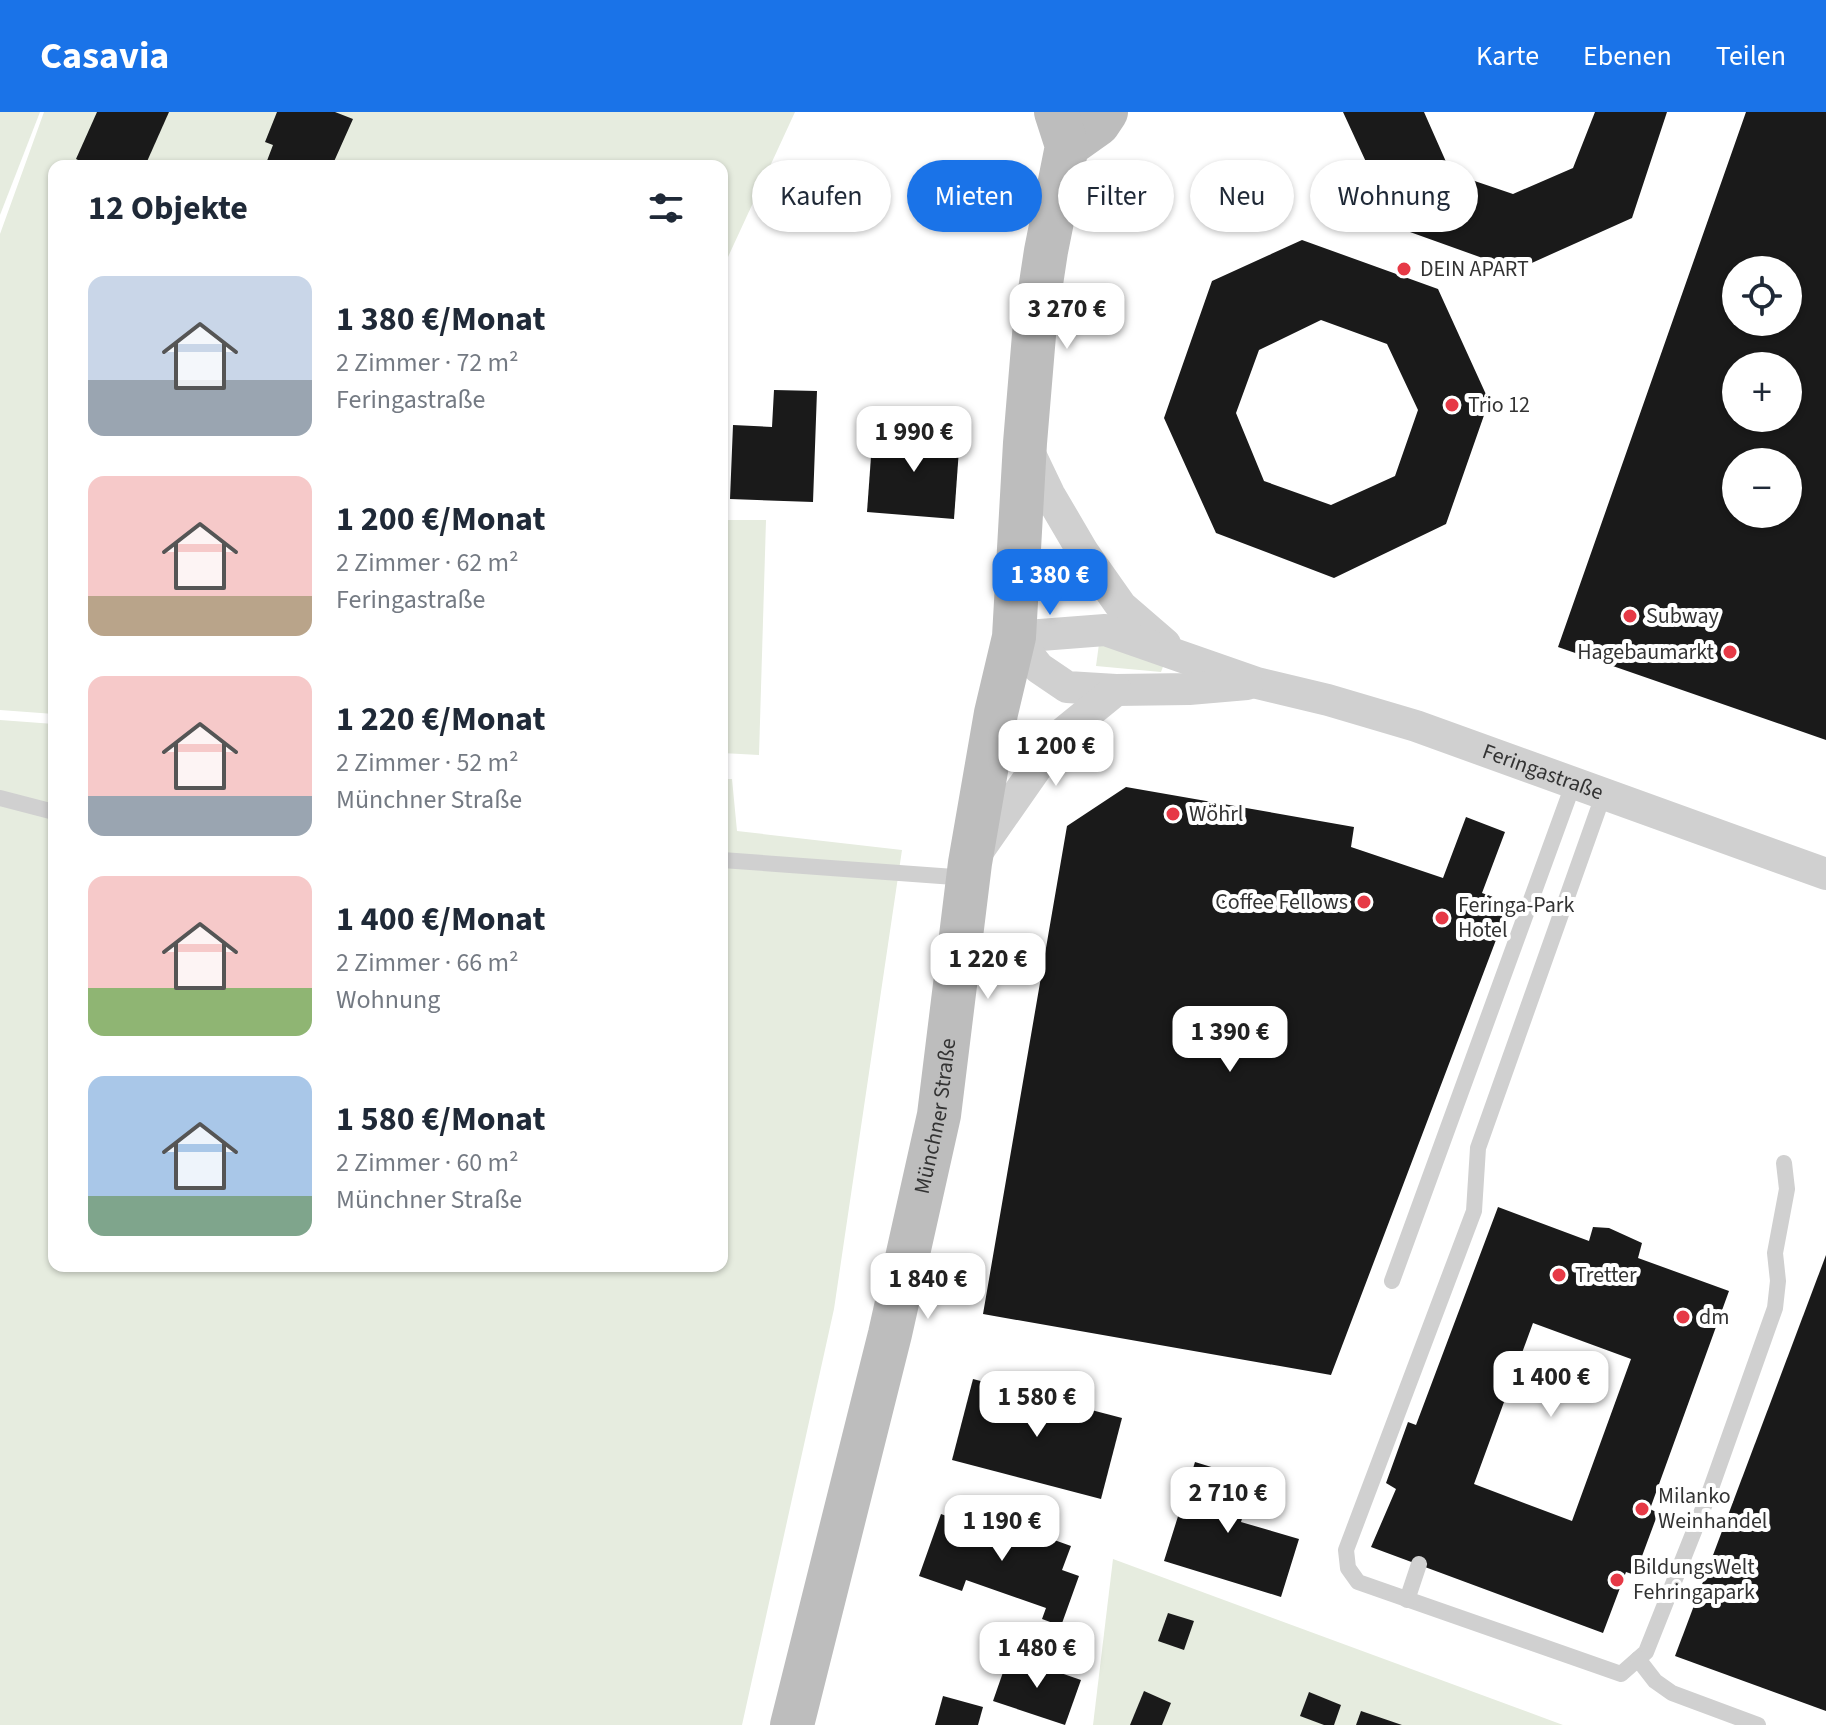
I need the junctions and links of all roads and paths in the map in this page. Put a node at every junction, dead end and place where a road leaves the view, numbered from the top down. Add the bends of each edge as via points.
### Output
1 (1106, 112) edge
2 (1061, 129) edge
3 (1025, 443) junction
4 (1014, 637) junction
5 (1176, 654) junction
6 (1257, 683) junction
7 (1116, 690) junction
8 (1574, 782) junction
9 (1604, 793) junction
10 (0, 798) edge
11 (48, 810) edge
12 (728, 860) edge
13 (969, 871) junction
14 (1826, 874) edge
15 (1784, 1163) dead end
16 (1392, 1281) dead end
17 (1419, 1564) dead end
18 (1407, 1600) junction
19 (1638, 1659) junction
20 (792, 1725) edge
21 (1758, 1725) edge

1 - 2 main road, Münchner Straße via 1098,124
2 - 3 main road, Münchner Straße
3 - 4 main road, Münchner Straße
3 - 5 street, Feringastraße via 1069,528 1121,606
4 - 5 street, Feringastraße via 1105,630
4 - 7 street, Feringastraße via 1039,668 1067,687
4 - 13 main road, Münchner Straße
5 - 6 street, Feringastraße
6 - 7 street, Feringastraße
6 - 8 street, Feringastraße via 1373,712
7 - 13 street via 1057,738
8 - 9 street, Feringastraße
8 - 16 lane
9 - 14 street, Feringastraße
9 - 18 lane via 1478,1148 1474,1211 1346,1550 1348,1568 1358,1582
10 - 11 lane
12 - 13 lane
13 - 20 main road, Münchner Straße via 939,1115
15 - 19 lane via 1787,1189 1775,1253 1775,1308 1710,1491 1646,1652
17 - 18 lane
18 - 19 lane via 1621,1674
19 - 21 lane via 1672,1693

